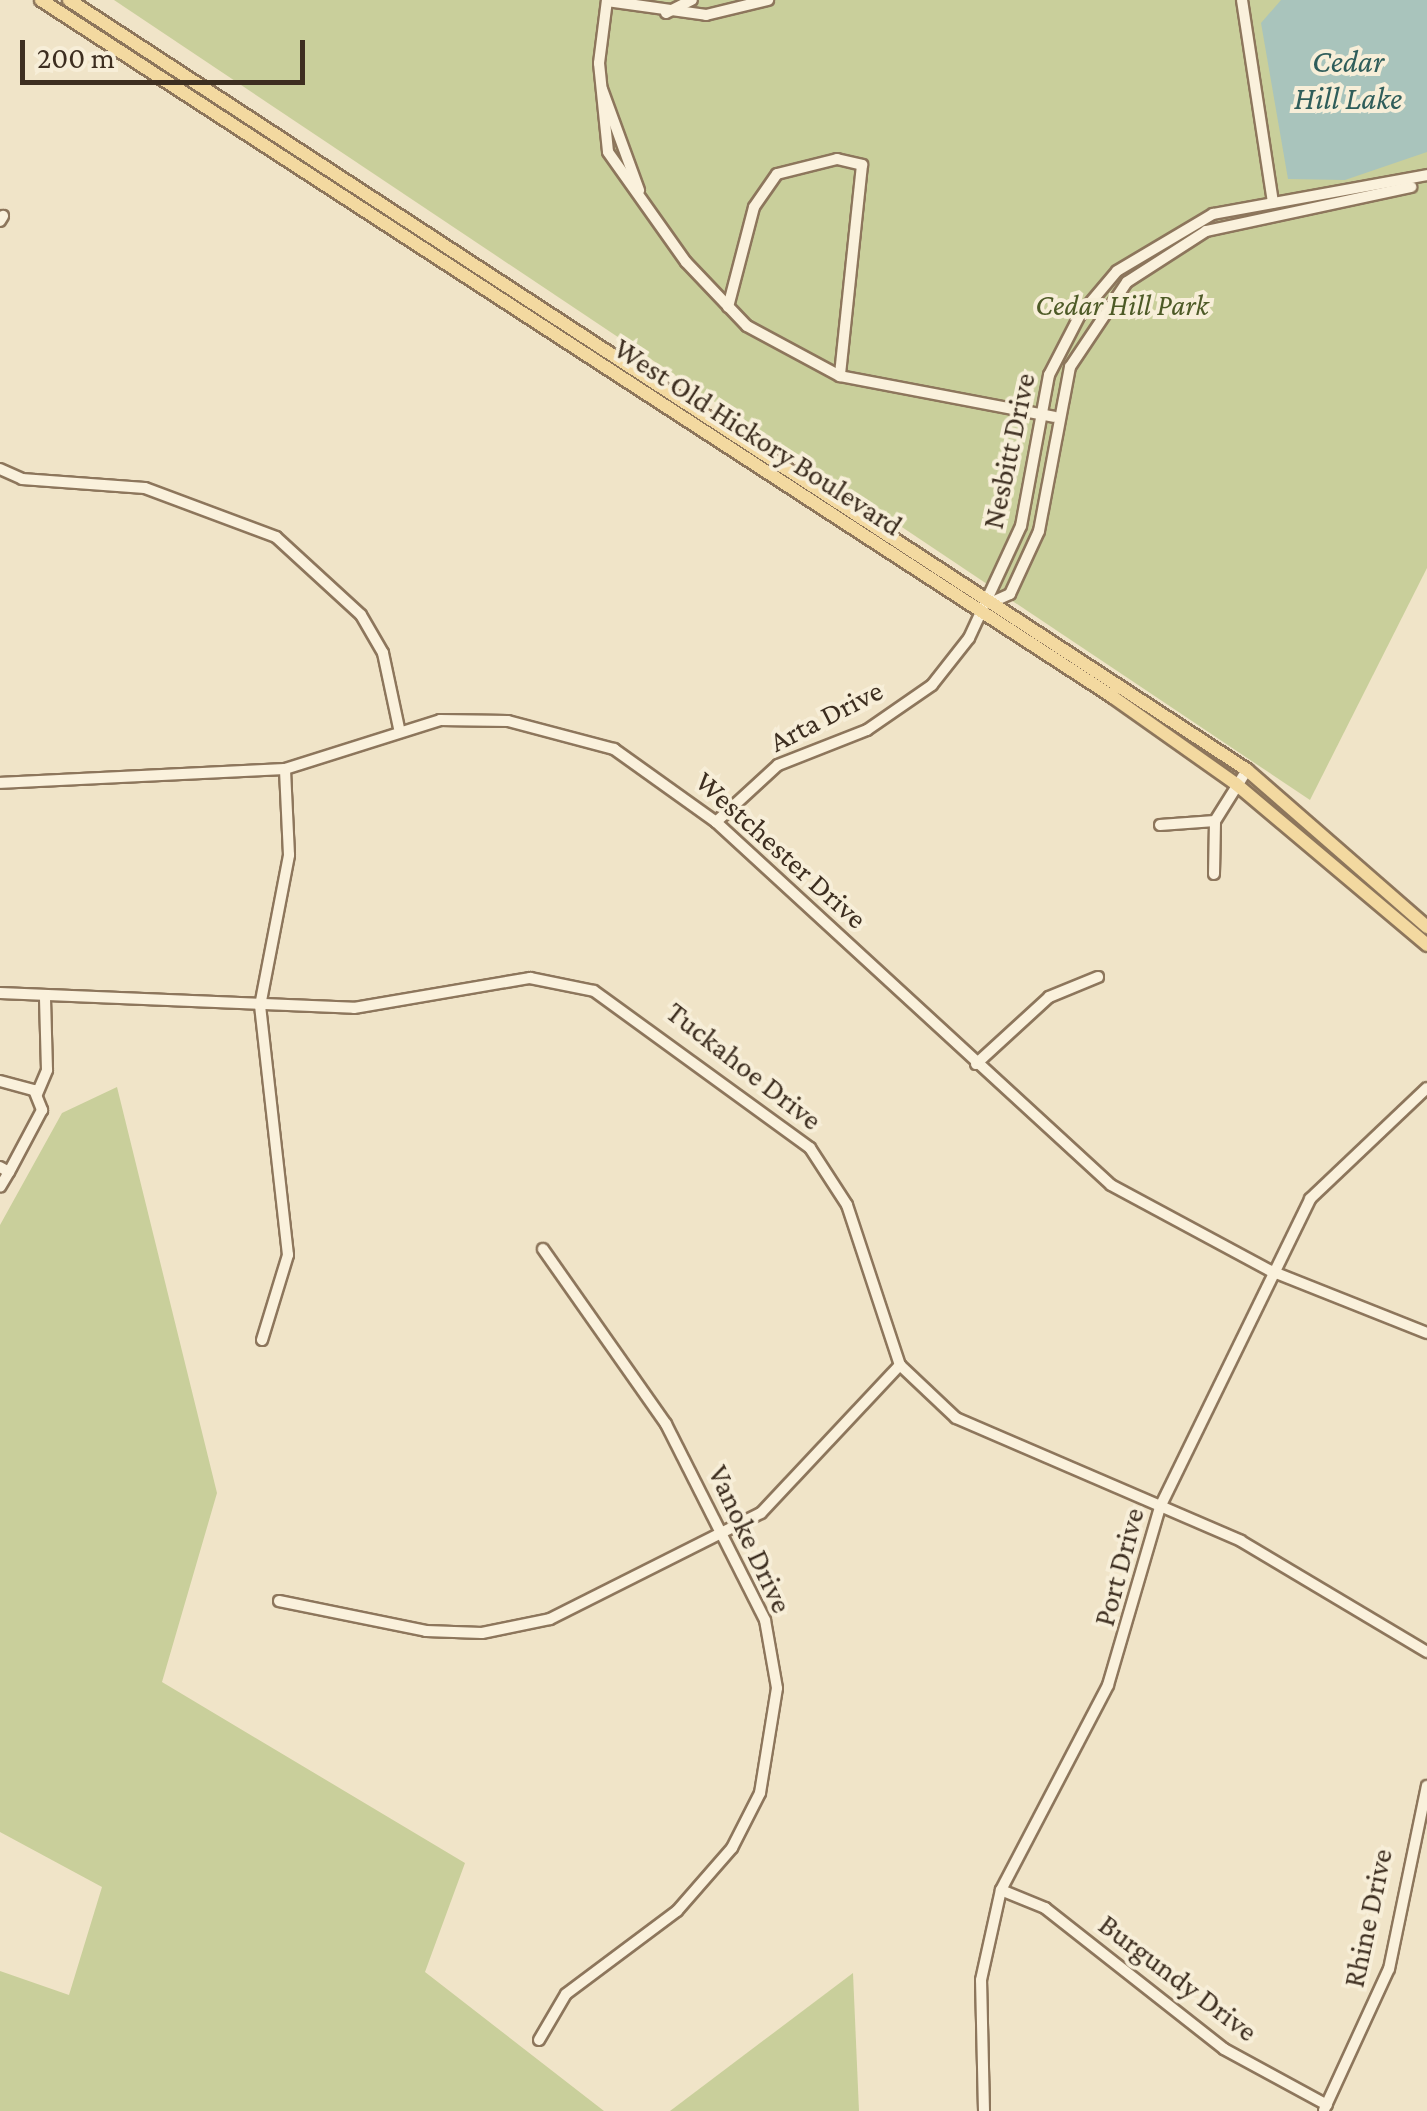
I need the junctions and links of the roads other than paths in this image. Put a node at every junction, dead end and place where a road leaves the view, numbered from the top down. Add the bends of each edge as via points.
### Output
1 (41, 0) edge
2 (69, 0) edge
3 (607, 0) edge
4 (692, 0) edge
5 (768, 0) edge
6 (1242, 0) edge
7 (663, 14) junction
8 (600, 83) junction
9 (1427, 177) edge
10 (1273, 200) junction
11 (648, 211) junction
12 (1275, 214) junction
13 (728, 308) junction
14 (840, 376) junction
15 (1037, 414) junction
16 (1054, 417) junction
17 (0, 469) edge
18 (987, 608) junction
19 (399, 728) junction
20 (286, 770) junction
21 (1247, 770) junction
22 (0, 783) edge
23 (1236, 784) junction
24 (1215, 821) junction
25 (716, 822) junction
26 (1160, 825) dead end
27 (1214, 874) dead end
28 (1427, 927) edge
29 (1427, 945) edge
30 (1098, 977) dead end
31 (0, 993) edge
32 (45, 997) junction
33 (260, 1006) junction
34 (976, 1064) junction
35 (0, 1080) edge
36 (1427, 1088) edge
37 (36, 1094) junction
38 (5, 1169) edge
39 (0, 1187) edge
40 (543, 1249) dead end
41 (1272, 1271) junction
42 (1427, 1333) edge
43 (262, 1340) dead end
44 (900, 1366) junction
45 (1160, 1506) junction
46 (720, 1531) junction
47 (280, 1601) dead end
48 (1427, 1652) edge
49 (1427, 1786) edge
50 (1001, 1890) junction
51 (538, 2040) dead end
52 (1325, 2108) edge
53 (984, 2111) edge

1 - 18 main road, West Old Hickory Boulevard
2 - 18 main road, West Old Hickory Boulevard
3 - 7 street
3 - 8 street
4 - 7 street
5 - 7 street via 730,12
6 - 10 street
8 - 11 street
8 - 11 street via 604,141
9 - 10 street, Nesbitt Drive
9 - 12 street, Nesbitt Drive via 1361,204
10 - 12 street
10 - 15 street, Nesbitt Drive via 1180,228 1118,271 1068,334
11 - 13 street
12 - 16 street, Nesbitt Drive via 1186,240 1127,282 1084,337
13 - 14 street via 776,347
13 - 14 street via 763,188 814,163 862,165
14 - 15 street
15 - 16 street
15 - 18 street, Nesbitt Drive via 1026,511
16 - 18 street, Nesbitt Drive via 1040,531 1008,596
17 - 19 street via 22,479 145,488 218,511 310,560 382,653
18 - 21 main road, West Old Hickory Boulevard
18 - 23 main road, West Old Hickory Boulevard
18 - 25 street, Arta Drive via 932,685 868,730 778,765
19 - 20 street, Westchester Drive
19 - 25 street, Westchester Drive via 482,720 565,732 647,768
20 - 22 street, Westchester Drive
20 - 33 street via 289,855
21 - 23 street
21 - 28 main road, West Old Hickory Boulevard
23 - 24 street
23 - 29 main road, West Old Hickory Boulevard
24 - 26 street
24 - 27 street
25 - 34 street, Westchester Drive
30 - 34 street via 1049,997
31 - 32 street, Tuckahoe Drive
32 - 33 street, Tuckahoe Drive
32 - 37 street via 47,1070
33 - 43 street via 288,1255
33 - 44 street, Tuckahoe Drive via 354,1008 530,978 594,991 633,1011 810,1148 848,1205
34 - 41 street, Westchester Drive via 1111,1185
35 - 37 street
36 - 41 street, Port Drive via 1310,1199
37 - 38 street via 40,1116
38 - 39 street
40 - 46 street, Vanoke Drive via 666,1424
41 - 42 street, Westchester Drive
41 - 45 street, Port Drive
44 - 45 street via 998,1443
44 - 46 street via 761,1512
45 - 48 street via 1241,1541
45 - 50 street, Port Drive via 1108,1685
46 - 47 street via 628,1586 507,1629 426,1631
46 - 51 street, Vanoke Drive via 765,1620 777,1688 760,1792 707,1883 598,1964
49 - 52 street, Rhine Drive via 1390,1969
50 - 52 street, Burgundy Drive via 1045,1908 1224,2049
50 - 53 street, Port Drive via 981,1980

